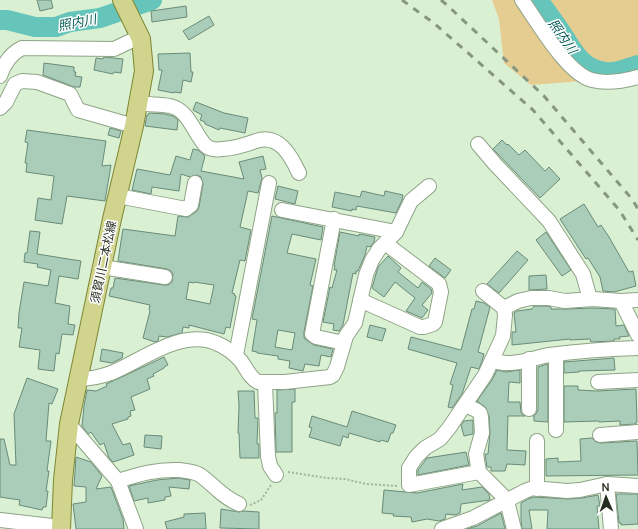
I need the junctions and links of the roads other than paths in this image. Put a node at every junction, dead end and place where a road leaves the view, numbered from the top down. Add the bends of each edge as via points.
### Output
1 (522, 0) edge
2 (123, 1) edge
3 (138, 32) junction
4 (0, 76) edge
5 (638, 77) edge
6 (138, 103) junction
7 (0, 108) edge
8 (134, 126) junction
9 (478, 144) dead end
10 (299, 173) dead end
11 (195, 183) dead end
12 (269, 183) dead end
13 (429, 186) dead end
14 (118, 196) junction
15 (282, 210) dead end
16 (334, 220) junction
17 (396, 232) junction
18 (385, 243) junction
19 (102, 267) junction
20 (166, 277) dead end
21 (483, 291) dead end
22 (360, 300) junction
23 (590, 300) junction
24 (638, 300) edge
25 (622, 301) junction
26 (504, 308) junction
27 (638, 335) edge
28 (344, 343) junction
29 (638, 348) edge
30 (556, 354) junction
31 (236, 355) junction
32 (492, 360) junction
33 (529, 360) junction
34 (78, 379) junction
35 (638, 380) edge
36 (598, 382) dead end
37 (265, 383) junction
38 (465, 405) junction
39 (530, 409) dead end
40 (69, 424) junction
41 (556, 430) dead end
42 (638, 432) edge
43 (600, 435) dead end
44 (537, 441) dead end
45 (479, 472) junction
46 (276, 475) road end
47 (118, 481) junction
48 (607, 484) junction
49 (638, 486) edge
50 (537, 489) junction
51 (506, 501) junction
52 (239, 504) road end
53 (0, 520) edge
54 (61, 528) edge
55 (136, 529) edge
56 (442, 529) edge
57 (514, 529) edge
58 (611, 529) edge

1 - 5 street via 568,65 579,74 591,80 606,82
2 - 3 main road, 須賀川二本松線
3 - 4 street via 133,40 114,49 22,48 10,55
3 - 6 main road, 須賀川二本松線 via 144,71
6 - 8 main road, 須賀川二本松線
6 - 10 street via 176,108 185,114 205,145 214,150 270,140 283,146
7 - 8 street via 16,84 22,81 37,82 70,94 78,110
8 - 14 main road, 須賀川二本松線
9 - 23 street via 549,220 582,274
11 - 14 street via 191,205 186,209
12 - 31 street
13 - 17 street via 411,201
14 - 19 main road, 須賀川二本松線
15 - 16 street
16 - 17 street
16 - 28 street via 312,334
17 - 18 street
18 - 22 street via 372,260
18 - 22 street via 439,284 435,322 420,327
19 - 20 street
19 - 34 main road, 須賀川二本松線
21 - 26 street
22 - 28 street via 355,323
23 - 25 street
23 - 26 street via 565,302 549,298 531,298
24 - 25 street
25 - 27 street
26 - 32 street via 503,336
28 - 37 street via 337,368 330,377
29 - 30 street
30 - 33 street
30 - 41 street
31 - 34 street via 215,342 193,339 152,352 99,377
31 - 37 street via 254,381
32 - 33 street via 498,363
32 - 38 street via 486,375
33 - 39 street
34 - 40 main road, 須賀川二本松線
35 - 36 street
37 - 46 street via 267,443 270,466
38 - 45 street via 480,413 481,417 482,433 476,451
38 - 45 street via 440,439 416,457 409,468 409,484
40 - 47 street
40 - 54 main road, 須賀川二本松線
42 - 43 street
44 - 50 street
45 - 51 street
47 - 52 street via 159,470 193,472 225,497
47 - 55 street
48 - 49 street
48 - 50 street via 567,491
48 - 58 street
50 - 51 street via 525,490
51 - 56 street via 473,518
51 - 57 street
53 - 54 street

